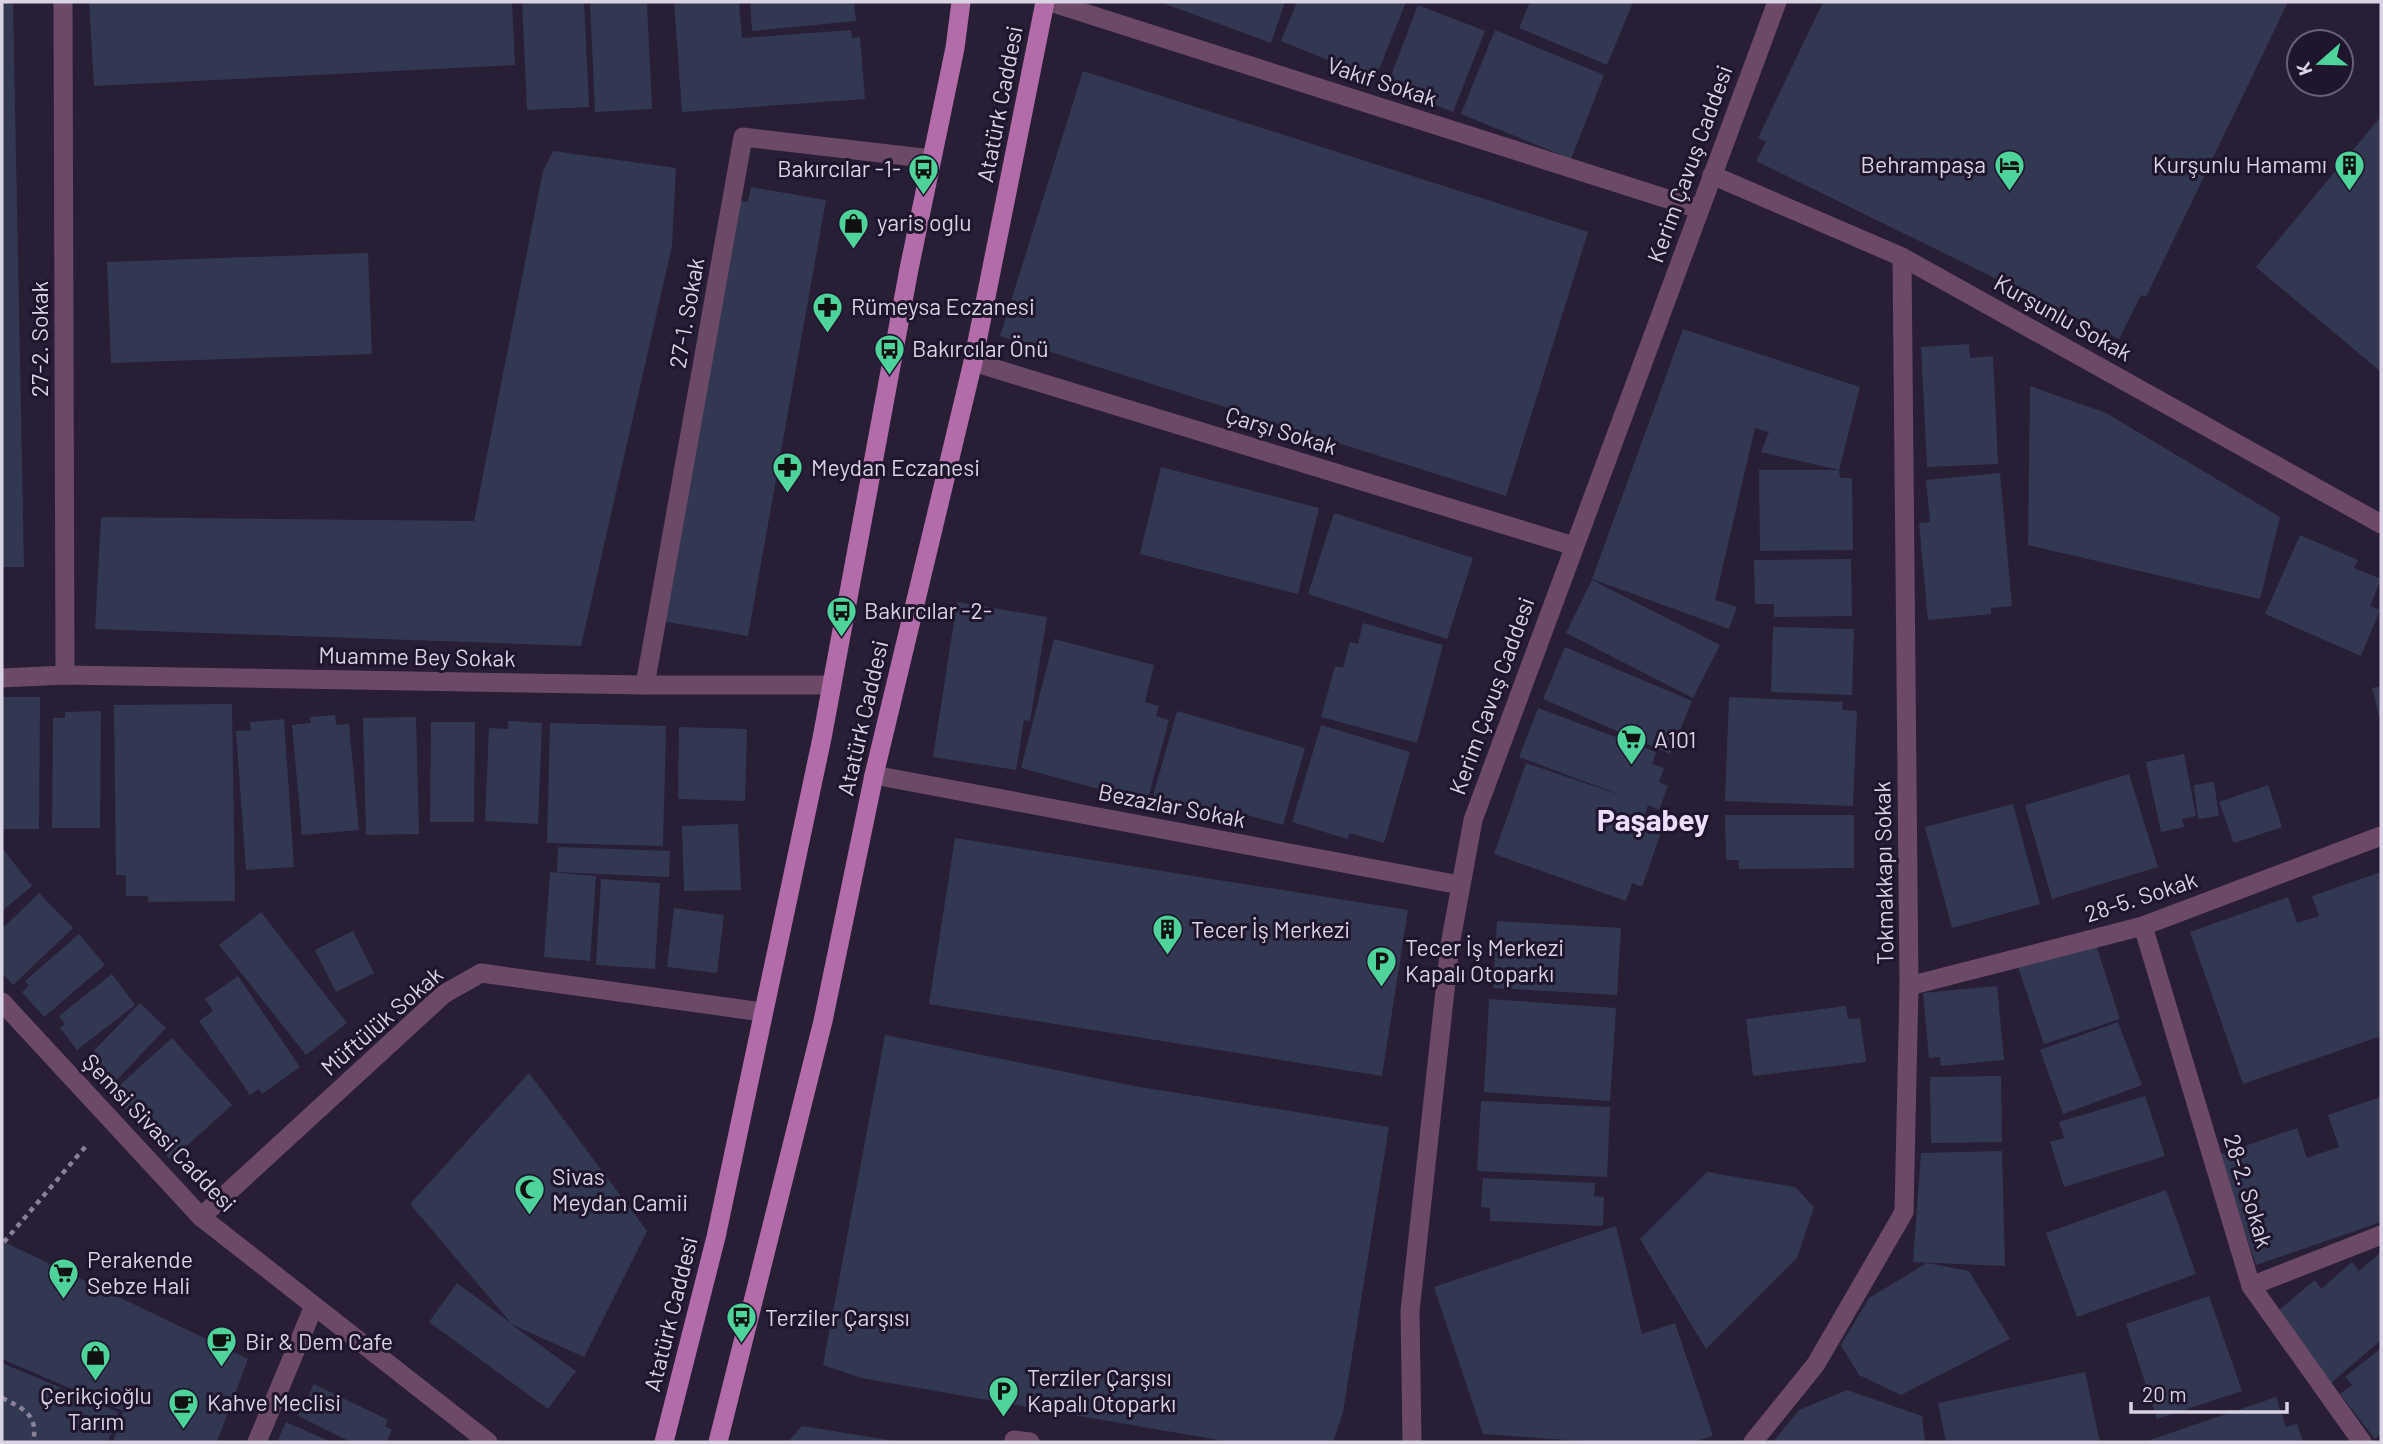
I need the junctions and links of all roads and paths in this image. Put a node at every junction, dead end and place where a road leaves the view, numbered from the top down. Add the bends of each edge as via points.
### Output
1 (63, 2) edge
2 (961, 2) edge
3 (1048, 2) edge
4 (1777, 2) edge
5 (932, 159) junction
6 (1712, 176) junction
7 (1699, 209) junction
8 (1902, 257) junction
9 (973, 362) junction
10 (2381, 524) edge
11 (1574, 546) junction
12 (65, 676) junction
13 (2, 678) edge
14 (645, 685) junction
15 (832, 685) junction
16 (874, 775) junction
17 (2381, 836) edge
18 (1461, 885) junction
19 (2143, 926) junction
20 (1909, 986) junction
21 (2, 1002) edge
22 (762, 1012) junction
23 (110, 1119) junction
24 (201, 1217) junction
25 (2381, 1235) edge
26 (4, 1242) dead end
27 (2252, 1286) junction
28 (314, 1306) junction
29 (2, 1398) edge
30 (33, 1442) edge
31 (257, 1442) edge
32 (488, 1442) edge
33 (664, 1442) edge
34 (718, 1442) edge
35 (1014, 1442) edge
36 (1030, 1442) edge
37 (1412, 1442) edge
38 (1753, 1442) edge
39 (2362, 1442) edge

1 - 12 street, 27-2. Sokak
2 - 5 main road, Atatürk Caddesi
3 - 7 street, Vakıf Sokak
3 - 9 main road, Atatürk Caddesi
4 - 6 street, Kerim Çavuş Caddesi
5 - 14 street, 27-1. Sokak via 743,137
5 - 15 main road, Atatürk Caddesi
6 - 7 street, Kerim Çavuş Caddesi
6 - 8 street, Kurşunlu Sokak
7 - 11 street, Kerim Çavuş Caddesi
8 - 10 street, Kurşunlu Sokak
8 - 20 street, Tokmakkapı Sokak
9 - 11 street, Çarşı Sokak
9 - 16 main road, Atatürk Caddesi
11 - 18 street, Kerim Çavuş Caddesi via 1473,820
12 - 13 street, Muamme Bey Sokak
12 - 14 street, Muamme Bey Sokak
14 - 15 street, Muamme Bey Sokak
15 - 22 main road, Atatürk Caddesi
16 - 18 street, Bezazlar Sokak
16 - 34 main road, Atatürk Caddesi via 823,1021
17 - 19 street, 28-5. Sokak
18 - 37 street, Kerim Çavuş Caddesi via 1450,945 1409,1311
19 - 20 street, 28-5. Sokak
19 - 27 street, 28-2. Sokak
20 - 38 street, Tokmakkapı Sokak via 1905,1212 1816,1364
21 - 23 street, Şemsi Sivasi Caddesi
22 - 24 street, Müftülük Sokak via 481,973 444,994
22 - 33 main road, Atatürk Caddesi via 716,1237
23 - 24 street, Şemsi Sivasi Caddesi
23 - 26 path
24 - 28 street, Şemsi Sivasi Caddesi
25 - 27 street
27 - 39 street, 28-2. Sokak
28 - 31 street
28 - 32 street, Şemsi Sivasi Caddesi
29 - 30 path via 30,1415 35,1428
35 - 36 street

